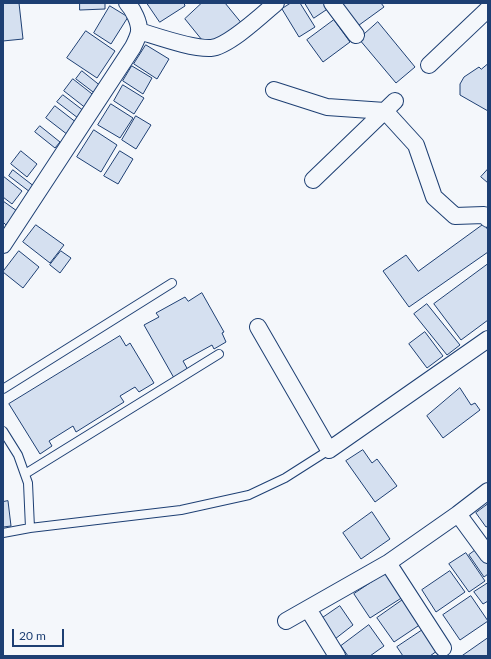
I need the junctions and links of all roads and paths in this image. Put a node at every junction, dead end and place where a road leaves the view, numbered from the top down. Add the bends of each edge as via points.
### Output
1 (127, 3) edge
2 (276, 3) edge
3 (332, 3) edge
4 (488, 9) edge
5 (139, 31) junction
6 (356, 35) dead end
7 (429, 66) dead end
8 (274, 90) dead end
9 (390, 106) junction
10 (313, 180) dead end
11 (488, 219) edge
12 (3, 245) edge
13 (172, 283) dead end
14 (258, 327) dead end
15 (488, 339) edge
16 (219, 354) dead end
17 (3, 389) edge
18 (3, 431) edge
19 (329, 450) junction
20 (25, 474) junction
21 (488, 490) edge
22 (458, 514) junction
23 (30, 528) junction
24 (3, 533) edge
25 (488, 555) edge
26 (388, 563) junction
27 (308, 609) junction
28 (286, 621) dead end
29 (443, 648) dead end
30 (337, 656) edge

1 - 5 street via 131,7
2 - 5 street via 224,45 212,48 197,48
3 - 6 street
4 - 7 street
5 - 12 street via 133,47
8 - 9 street via 327,107
9 - 10 street
9 - 11 street via 416,145 434,197 455,216 484,215
13 - 17 lane
14 - 19 street
15 - 19 street
16 - 20 lane
18 - 20 lane via 18,455
19 - 23 lane via 285,478 249,495 181,510
20 - 23 lane via 28,483
21 - 22 street
22 - 25 street
22 - 26 street
23 - 24 lane
26 - 27 street
26 - 29 street
27 - 28 street
27 - 30 street

